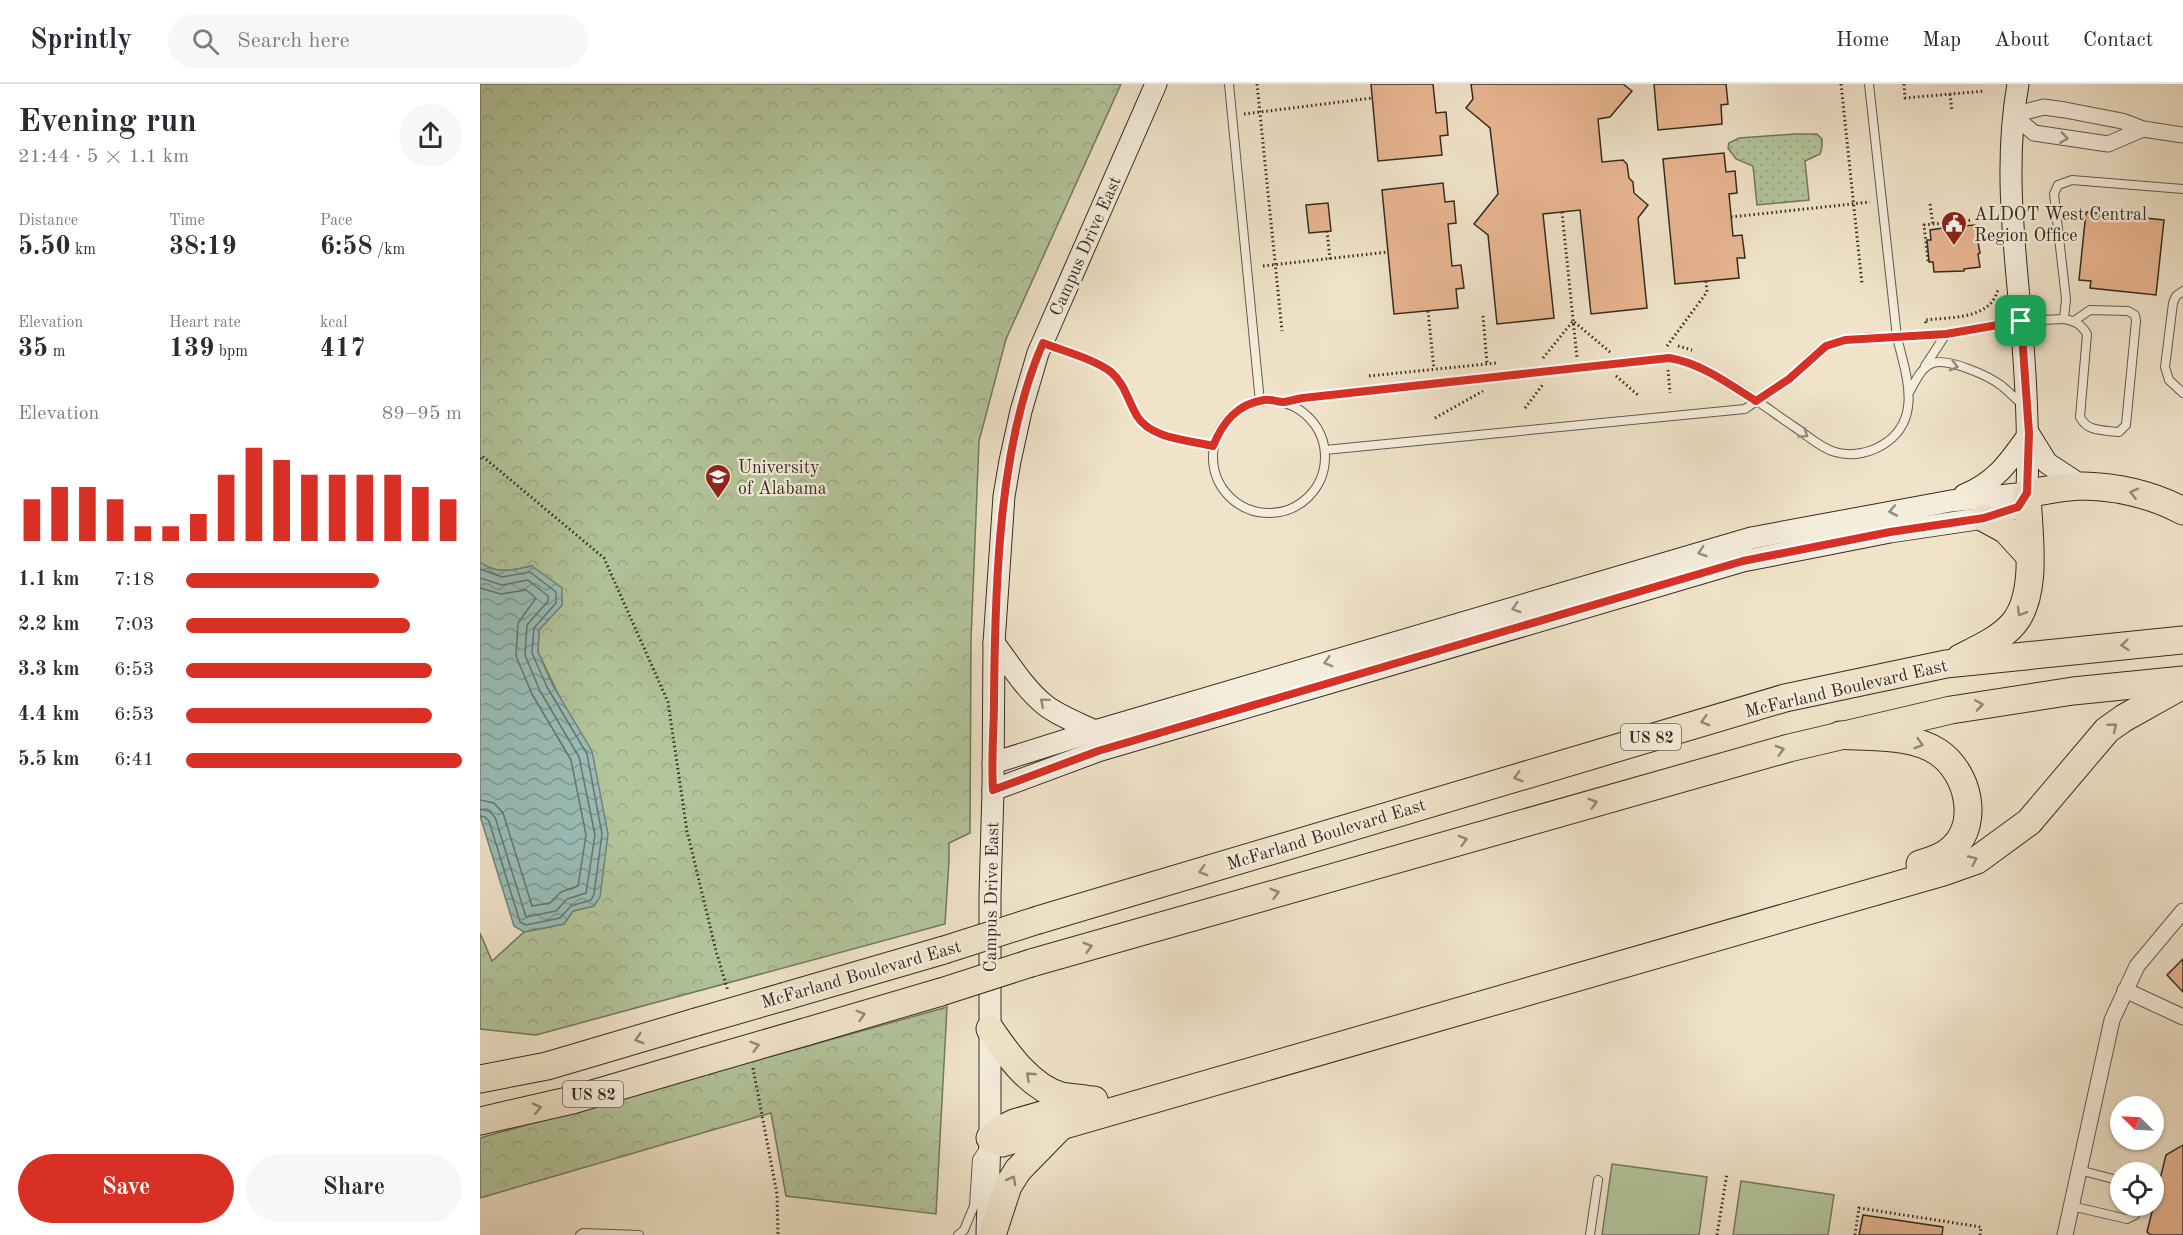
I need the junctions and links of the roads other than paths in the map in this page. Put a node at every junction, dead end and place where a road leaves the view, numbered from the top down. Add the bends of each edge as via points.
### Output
1 (1156, 84) edge
2 (1229, 84) edge
3 (1869, 84) edge
4 (2018, 84) edge
5 (2013, 115) junction
6 (2143, 129) junction
7 (2183, 135) edge
8 (2183, 189) edge
9 (2183, 291) edge
10 (2064, 319) junction
11 (2021, 321) junction
12 (2074, 321) junction
13 (1946, 334) junction
14 (1897, 337) junction
15 (1043, 343) junction
16 (1921, 371) junction
17 (1910, 392) junction
18 (2183, 393) edge
19 (1756, 401) junction
20 (1260, 402) junction
21 (1283, 402) junction
22 (2027, 410) junction
23 (2029, 433) junction
24 (1213, 446) junction
25 (1325, 450) junction
26 (2082, 486) junction
27 (2027, 493) junction
28 (1950, 501) junction
29 (2183, 511) edge
30 (1984, 518) junction
31 (2029, 555) junction
32 (2183, 640) edge
33 (994, 643) junction
34 (1946, 664) junction
35 (2183, 680) edge
36 (2183, 685) edge
37 (1095, 730) junction
38 (1840, 735) junction
39 (993, 763) junction
40 (993, 790) junction
41 (2183, 910) edge
42 (2125, 990) junction
43 (2183, 1017) edge
44 (990, 1029) junction
45 (480, 1079) edge
46 (1094, 1100) junction
47 (480, 1120) edge
48 (1062, 1125) junction
49 (990, 1138) junction
50 (2078, 1170) junction
51 (2110, 1178) edge
52 (1598, 1180) dead end
53 (2071, 1206) junction
54 (2110, 1215) edge
55 (2114, 1216) edge
56 (2133, 1216) edge
57 (580, 1235) edge
58 (639, 1235) edge
59 (958, 1235) edge
60 (987, 1235) edge
61 (992, 1235) edge
62 (1590, 1235) edge
63 (2065, 1235) edge

1 - 15 street, Campus Drive East
2 - 20 lane
3 - 14 lane
4 - 5 street
5 - 6 street via 2044,107 2122,121
5 -> 6 street via 2034,133 2108,144
5 - 11 street via 2010,179
6 - 7 street
8 - 10 lane via 2072,180 2058,185 2054,194 2066,299
9 - 18 lane via 2173,303 2165,366 2169,380
10 - 11 lane
10 - 12 lane
11 - 13 lane
11 - 22 street
12 - 12 lane via 2087,334 2080,417 2093,429 2119,432 2126,424 2135,315 2128,311 2090,310
13 - 14 lane
13 - 16 lane
14 - 17 lane
14 - 19 lane via 1845,340 1826,346 1789,379
15 - 24 lane via 1111,372 1145,426
15 - 33 street, Campus Drive East via 1020,411 1010,461
16 - 17 lane
16 -> 22 lane via 1932,363 1982,374 2002,386
19 -> 17 lane via 1826,447 1854,454 1879,447 1900,429 1907,417
19 - 21 lane via 1686,361 1669,358
19 - 25 lane via 1744,409
20 - 21 lane
20 - 24 lane via 1232,415
21 - 25 lane via 1314,421
22 - 23 street
23 - 26 street via 2047,463
23 - 27 street
23 - 28 street via 1995,478
24 - 25 lane via 1213,465 1230,499 1265,514 1284,512 1315,491 1324,474
26 - 27 highway
29 -> 26 highway via 2162,500
27 - 28 street
27 - 30 street via 2018,507
27 - 31 highway
28 -> 37 street via 1751,538
30 - 31 highway via 2006,530
30 - 40 street via 1743,561 1098,751
31 -> 34 highway via 2030,585 2025,605 2013,624 1983,647
32 -> 34 highway, McFarland Boulevard East / US 82
37 -> 33 street via 1045,705
33 - 39 street, Campus Drive East
34 -> 45 highway, McFarland Boulevard East / US 82, bridge via 1785,698 547,1066
38 -> 35 highway, US 82 via 1951,710 2073,691
48 -> 36 highway via 1977,860 2029,822 2107,730
37 - 39 street
38 -> 46 highway via 1921,744 1940,753 1955,767 1969,804 1965,828 1953,848 1933,861
47 -> 38 highway, US 82, bridge via 572,1100 1031,963
39 - 40 street, Campus Drive East
40 - 44 street, Campus Drive East
41 - 42 street via 2137,966
42 - 43 street
42 - 50 street via 2112,1020
46 -> 44 highway via 1060,1096 1037,1083 1008,1056
44 - 49 street, Campus Drive East
46 - 49 highway via 1014,1123
48 - 49 highway via 1002,1143
61 -> 48 highway via 1008,1186 1018,1170
49 - 59 lane via 977,1159 975,1206
49 - 60 street, Campus Drive East
50 - 51 lane
50 - 53 street
52 - 62 lane
53 - 54 lane
53 - 63 street
55 - 56 lane via 2127,1219
57 - 58 lane

